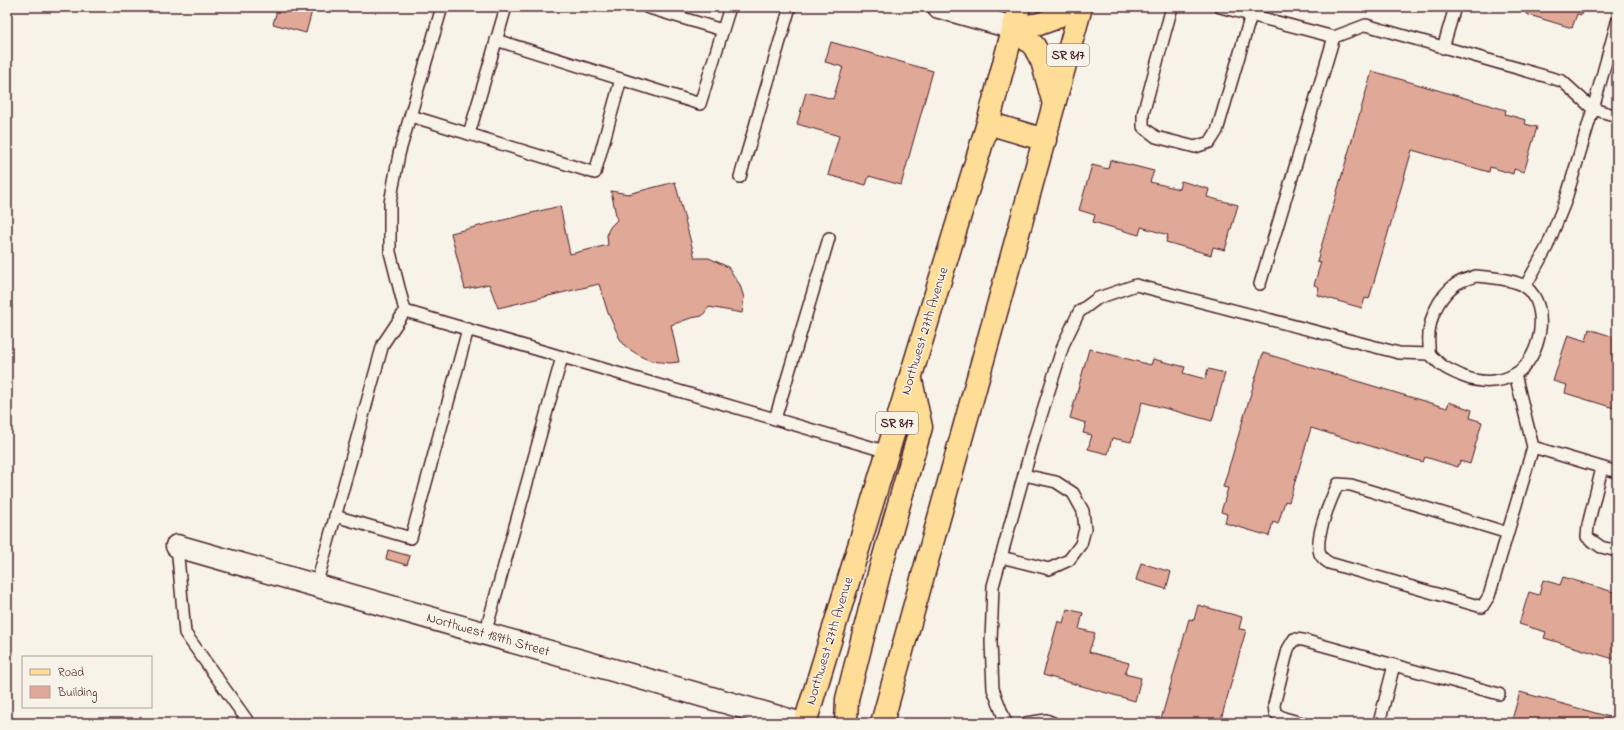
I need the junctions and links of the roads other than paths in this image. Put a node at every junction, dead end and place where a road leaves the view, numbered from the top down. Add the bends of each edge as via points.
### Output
1 (442, 7) edge
2 (506, 7) edge
3 (646, 7) edge
4 (730, 7) edge
5 (790, 7) edge
6 (939, 7) edge
7 (1019, 7) edge
8 (1072, 7) edge
9 (1081, 7) edge
10 (1172, 7) edge
11 (1220, 7) edge
12 (1455, 7) edge
13 (1250, 15) junction
14 (1617, 22) edge
15 (1014, 28) junction
16 (722, 30) junction
17 (1334, 37) junction
18 (496, 40) junction
19 (1443, 48) junction
20 (621, 79) junction
21 (1054, 104) junction
22 (1593, 109) junction
23 (411, 116) junction
24 (1617, 116) edge
25 (988, 123) junction
26 (469, 134) junction
27 (1045, 140) junction
28 (740, 177) dead end
29 (829, 238) dead end
30 (1260, 284) dead end
31 (1525, 287) junction
32 (404, 311) junction
33 (468, 330) junction
34 (1430, 354) junction
35 (562, 357) junction
36 (1515, 374) junction
37 (911, 376) junction
38 (775, 419) junction
39 (1533, 447) junction
40 (888, 452) junction
41 (1602, 468) junction
42 (1617, 472) edge
43 (1024, 475) junction
44 (336, 516) junction
45 (1508, 533) junction
46 (177, 546) joint
47 (1617, 551) edge
48 (1001, 556) junction
49 (316, 586) junction
50 (485, 634) junction
51 (1394, 665) junction
52 (1499, 694) dead end
53 (249, 723) edge
54 (799, 723) edge
55 (805, 723) edge
56 (846, 723) edge
57 (882, 723) edge
58 (1006, 723) edge
59 (1026, 723) edge
60 (1053, 723) edge
61 (1302, 723) edge
62 (1379, 723) edge

1 - 23 lane
2 - 18 lane
3 - 16 lane
4 - 16 lane
5 - 28 lane
6 - 15 street
7 - 15 main road, Northwest 27th Avenue / SR 817
8 - 15 main road via 1053,19
9 - 21 main road, SR 817
10 - 13 lane via 1143,114 1143,127 1156,137 1195,147 1210,142 1217,131
11 - 13 lane
12 - 19 lane
13 - 17 lane
14 - 22 lane
15 - 21 main road via 1034,46 1042,61
15 - 25 main road, Northwest 27th Avenue / SR 817
16 - 20 lane via 700,104
17 - 19 lane via 1366,25
17 - 30 lane
18 - 20 lane
18 - 26 lane
19 - 22 lane via 1562,81
20 - 26 lane via 595,173
21 - 27 main road, SR 817
22 - 24 lane
22 - 31 lane via 1565,202 1547,247
23 - 26 lane
23 - 32 lane via 390,203 390,252
25 - 27 main road
25 - 37 main road, Northwest 27th Avenue / SR 817
27 - 57 main road, SR 817
29 - 38 lane
31 - 34 lane via 1496,278 1476,276 1457,283 1442,298 1433,314 1428,332
31 - 36 lane via 1537,299 1541,314 1540,329 1537,345 1528,363
32 - 33 lane
32 - 44 lane via 383,344
33 - 35 lane
33 - 44 lane via 411,538
34 - 36 lane via 1440,364 1467,378 1485,382
34 - 43 lane via 1399,353 1136,284 1098,298 1079,312 1064,344
35 - 38 lane
35 - 50 lane
36 - 39 lane
37 - 40 main road, Northwest 27th Avenue / SR 817
37 - 56 main road via 921,427 847,699
38 - 40 lane
39 - 41 lane
39 - 45 lane
40 - 55 main road, Northwest 27th Avenue / SR 817
41 - 42 lane
41 - 47 lane via 1587,537 1601,547
43 - 48 lane
43 - 48 lane via 1056,482 1073,493 1083,511 1085,529 1081,544 1069,560 1049,569
44 - 49 lane
45 - 45 lane via 1489,596 1482,607 1329,563 1320,554 1319,536 1338,484 1351,485
46 - 49 street, Northwest 189th Street
46 - 53 lane via 185,633
48 - 58 lane via 993,586 992,689
49 - 50 street, Northwest 189th Street
50 - 54 street, Northwest 189th Street
51 - 52 lane
51 - 61 lane via 1294,639 1288,649 1274,705 1275,713
51 - 62 lane
59 - 60 lane via 1046,720

